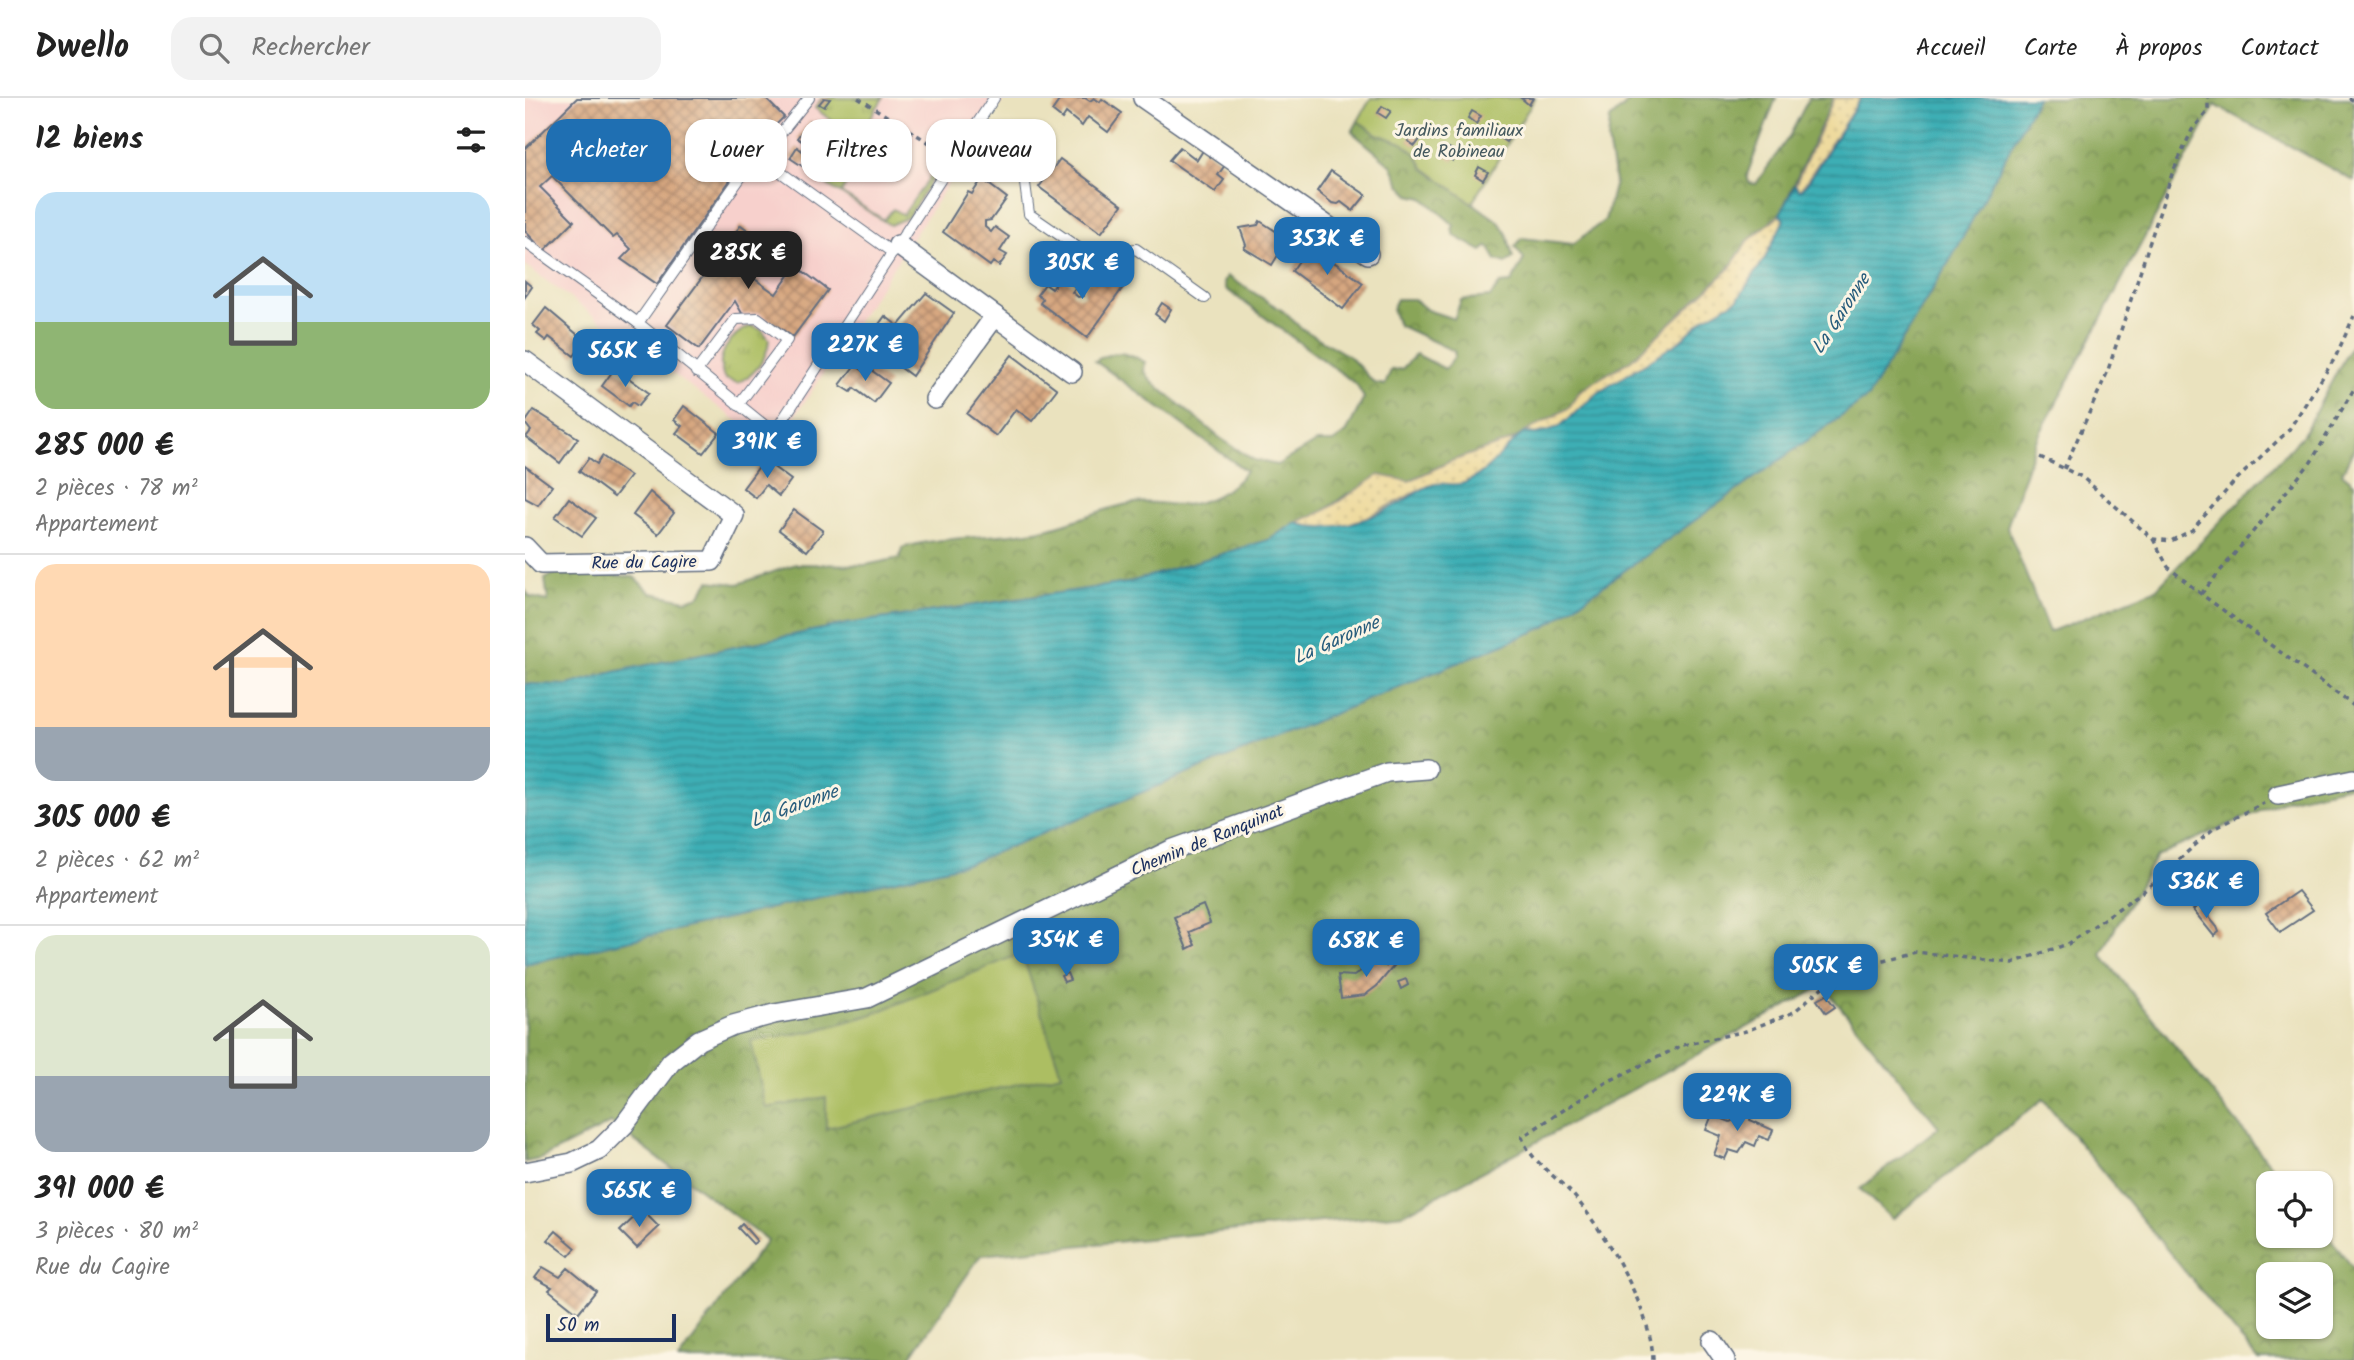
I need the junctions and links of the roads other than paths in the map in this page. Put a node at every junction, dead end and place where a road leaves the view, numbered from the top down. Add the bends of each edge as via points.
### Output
1 (809, 98) edge
2 (994, 98) edge
3 (1143, 98) edge
4 (980, 119) edge
5 (787, 126) edge
6 (787, 176) edge
7 (737, 182) edge
8 (940, 182) edge
9 (1025, 182) edge
10 (525, 242) edge
11 (896, 249) junction
12 (1368, 254) dead end
13 (1205, 298) dead end
14 (995, 316) junction
15 (638, 323) junction
16 (525, 361) edge
17 (696, 372) junction
18 (1072, 372) dead end
19 (935, 399) dead end
20 (739, 405) junction
21 (525, 547) edge
22 (1426, 769) dead end
23 (2354, 779) edge
24 (2278, 795) road end
25 (525, 1172) edge
26 (1713, 1340) dead end
27 (1725, 1360) edge

1 - 5 lane
2 - 4 lane
3 - 12 street
6 - 11 lane
7 - 15 lane
8 - 11 lane
9 - 13 lane via 1029,214 1090,256 1136,249
10 - 15 lane
11 - 14 street
11 - 20 lane via 774,433
14 - 18 street
14 - 19 street
15 - 17 lane
16 - 21 street, Rue du Cagire via 734,514 712,561 541,564
17 - 20 lane
17 - 20 lane via 736,319 758,318 787,340
22 - 25 street, Chemin de Ranquinat via 1387,772 1171,850 867,998 774,1014 699,1040 671,1062 624,1125 599,1150 572,1163
23 - 24 street
26 - 27 street

